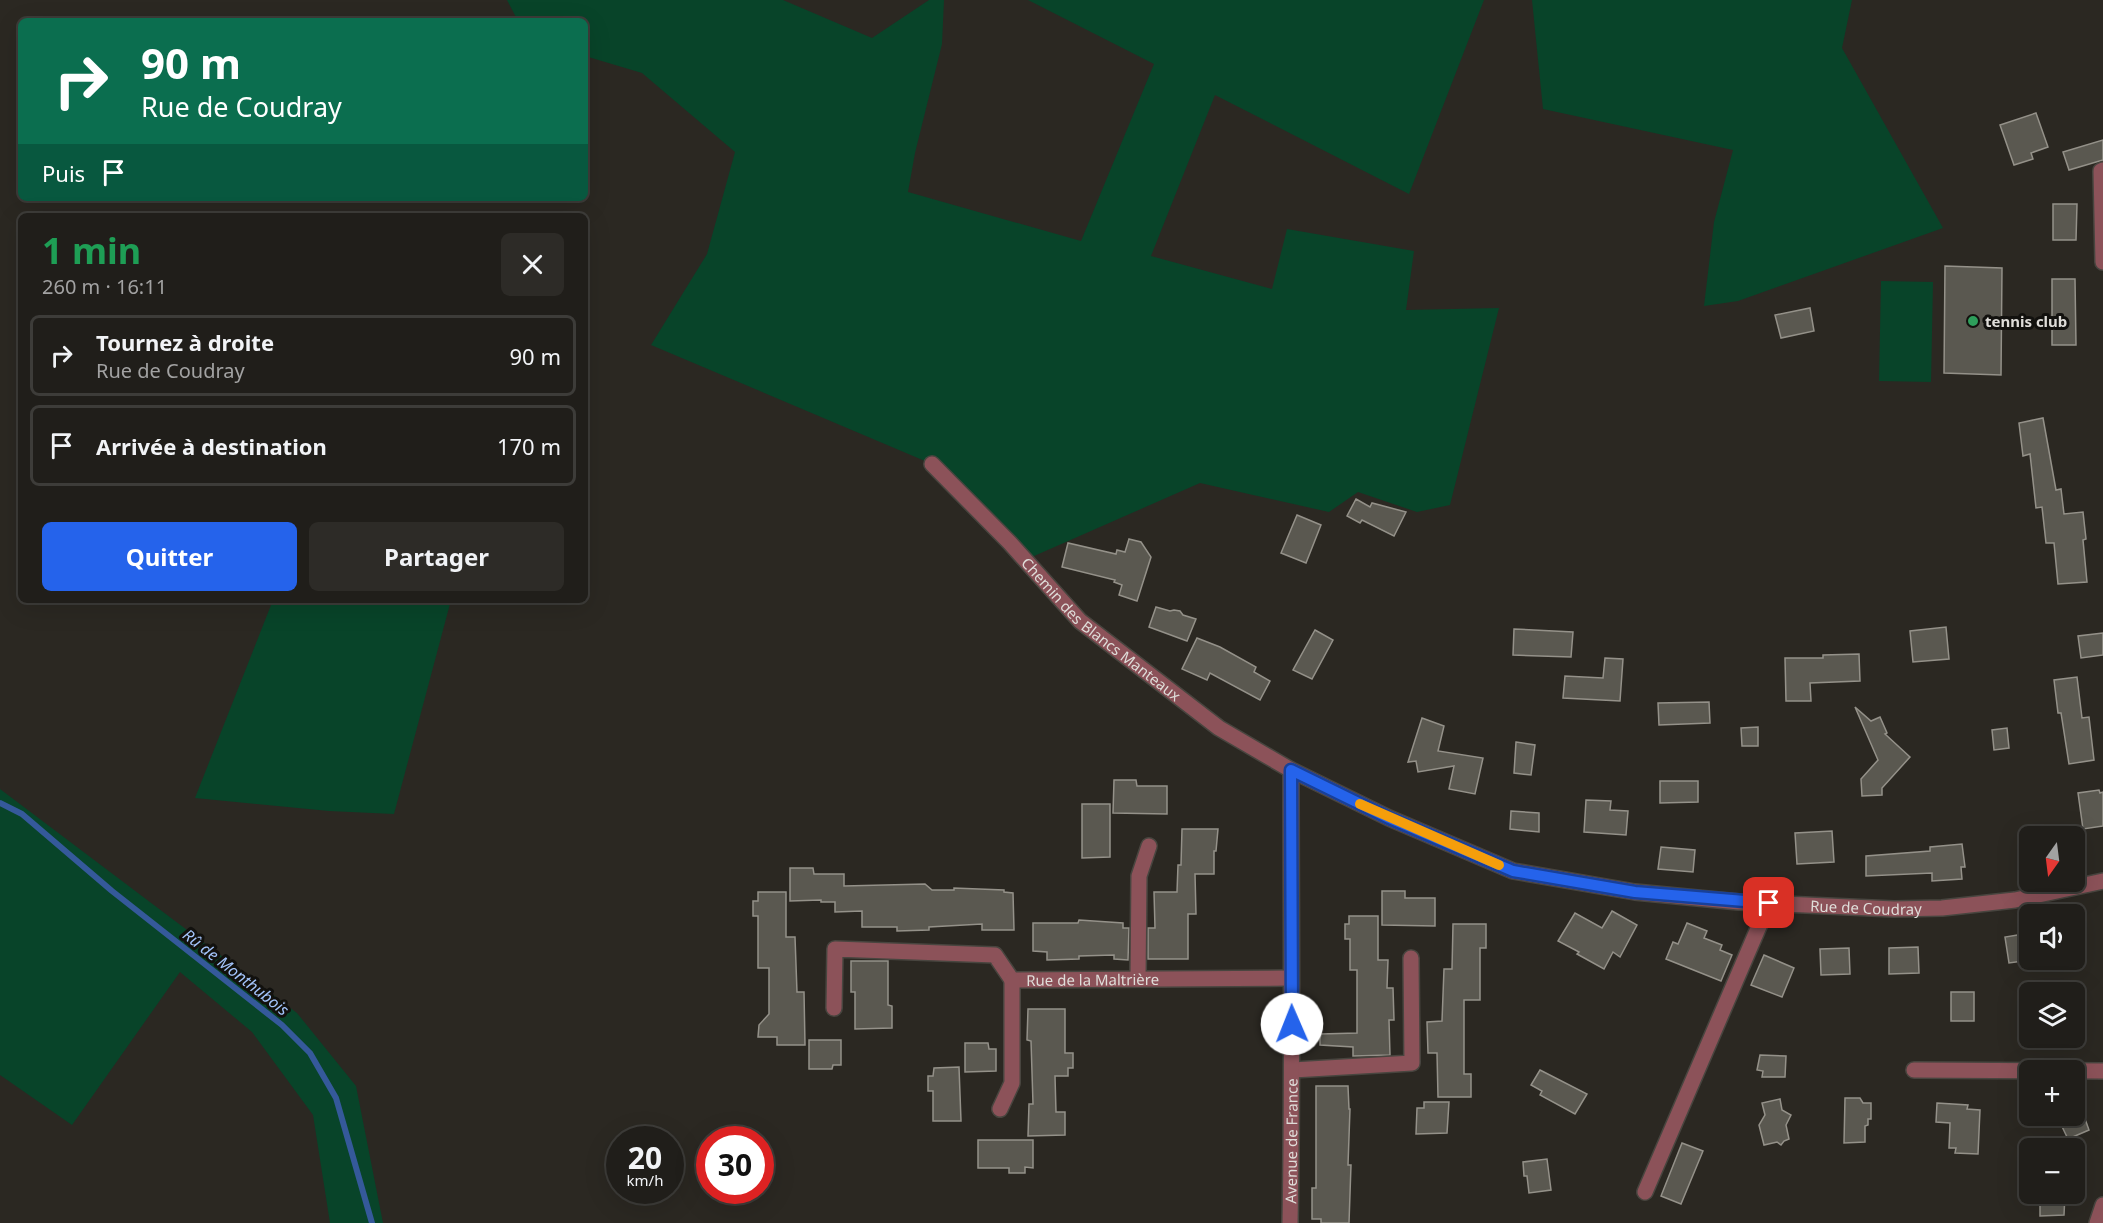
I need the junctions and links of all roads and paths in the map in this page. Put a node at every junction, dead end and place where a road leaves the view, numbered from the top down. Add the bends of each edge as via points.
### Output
1 (2102, 171) edge
2 (2103, 262) edge
3 (932, 464) dead end
4 (1291, 770) junction
5 (1149, 846) dead end
6 (2103, 881) edge
7 (1769, 903) junction
8 (1411, 958) dead end
9 (1291, 978) junction
10 (1138, 979) junction
11 (1012, 980) junction
12 (834, 1008) dead end
13 (1293, 1070) junction
14 (1914, 1070) dead end
15 (2103, 1071) edge
16 (1000, 1109) dead end
17 (1646, 1192) dead end
18 (2103, 1205) edge
19 (1290, 1223) edge
20 (2097, 1223) edge

1 - 2 street
3 - 4 street, Chemin des Blancs Manteaux via 1011,543 1080,621 1220,728
4 - 7 street, Rue de Coudray via 1389,818 1513,871 1635,892
4 - 9 street, Avenue de France
5 - 10 street via 1139,876
6 - 7 street, Rue de Coudray via 2015,900 1942,908
7 - 17 street
8 - 13 street via 1412,1063
9 - 10 street, Rue de la Maltrière
9 - 13 street, Avenue de France
10 - 11 street, Rue de la Maltrière
11 - 12 street, Rue de la Maltrière via 995,955 835,949
11 - 16 street via 1012,1083
13 - 19 street, Avenue de France
14 - 15 street
18 - 20 street

